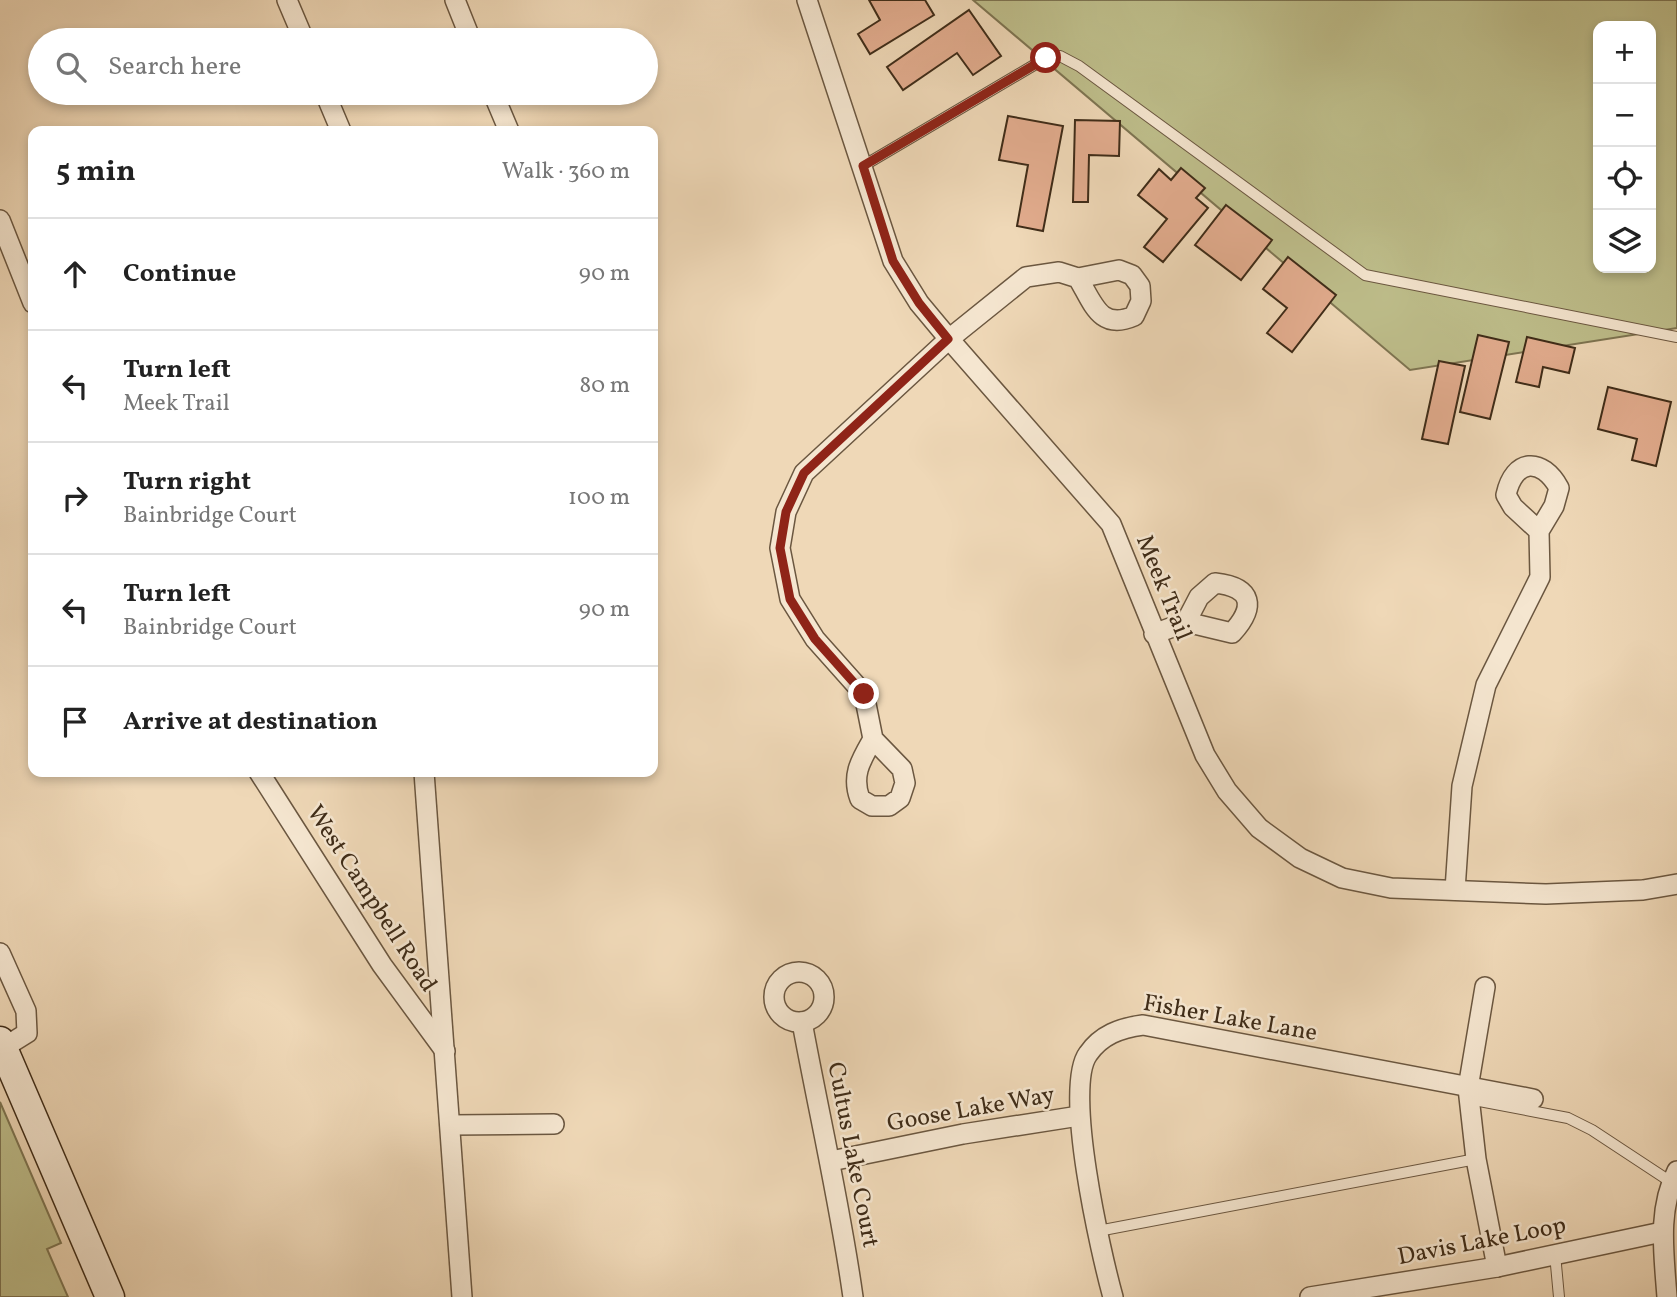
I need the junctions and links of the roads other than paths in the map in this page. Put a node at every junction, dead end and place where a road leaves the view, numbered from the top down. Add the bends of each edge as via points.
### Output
1 (287, 0) edge
2 (455, 0) edge
3 (807, 0) edge
4 (299, 28) edge
5 (466, 28) edge
6 (330, 105) edge
7 (498, 105) edge
8 (339, 126) edge
9 (507, 126) edge
10 (863, 166) junction
11 (0, 220) edge
12 (1078, 278) dead end
13 (28, 290) edge
14 (1677, 337) edge
15 (948, 339) junction
16 (1539, 531) dead end
17 (1186, 622) dead end
18 (1154, 634) junction
19 (873, 739) dead end
20 (262, 777) edge
21 (424, 777) edge
22 (1677, 884) edge
23 (1455, 890) junction
24 (0, 953) edge
25 (1485, 987) dead end
26 (802, 1022) dead end
27 (1, 1044) edge
28 (445, 1052) junction
29 (1468, 1093) junction
30 (1534, 1099) dead end
31 (1079, 1116) junction
32 (452, 1125) junction
33 (554, 1125) dead end
34 (1476, 1159) junction
35 (831, 1161) junction
36 (1674, 1176) edge
37 (1098, 1231) junction
38 (1662, 1232) junction
39 (1555, 1254) junction
40 (1497, 1267) junction
41 (110, 1297) edge
42 (462, 1297) edge
43 (853, 1297) edge
44 (1113, 1297) edge
45 (1310, 1297) edge
46 (1559, 1297) edge
47 (1667, 1297) edge

1 - 4 street
2 - 5 street
3 - 10 street, Meek Trail
6 - 8 street
7 - 9 street
10 - 14 lane via 1046,58 1060,56 1365,275
10 - 15 street, Meek Trail via 893,261
11 - 13 street
12 - 15 street via 1059,272 1026,277
15 - 18 street, Meek Trail via 1111,524
15 - 19 street via 804,473 786,512 780,548 790,599 815,639 864,694
16 - 23 street via 1540,577 1486,685 1462,786
17 - 18 street
18 - 23 street, Meek Trail via 1205,755 1227,791 1259,828 1300,858 1342,878 1391,888
20 - 28 street, West Campbell Road via 382,965
21 - 28 street
22 - 23 street, Meek Trail via 1546,894
24 - 27 street via 26,1011 27,1033
25 - 29 street
26 - 35 street, Cultus Lake Court
27 - 41 main road
28 - 32 street
29 - 30 street, Fisher Lake Lane
29 - 31 street, Fisher Lake Lane via 1143,1025 1105,1036 1086,1055 1079,1083
29 - 34 street
29 - 36 lane, Fisher Lake Lane via 1568,1118
31 - 35 street, Goose Lake Way
31 - 37 street, Fisher Lake Lane
32 - 33 street
32 - 42 street
34 - 37 lane
34 - 40 street
35 - 43 street, Cultus Lake Court
36 - 38 street
37 - 44 street, Fisher Lake Lane
38 - 39 street, Davis Lake Loop
38 - 47 street
39 - 40 street, Davis Lake Loop
39 - 46 lane
40 - 45 street, Davis Lake Loop

